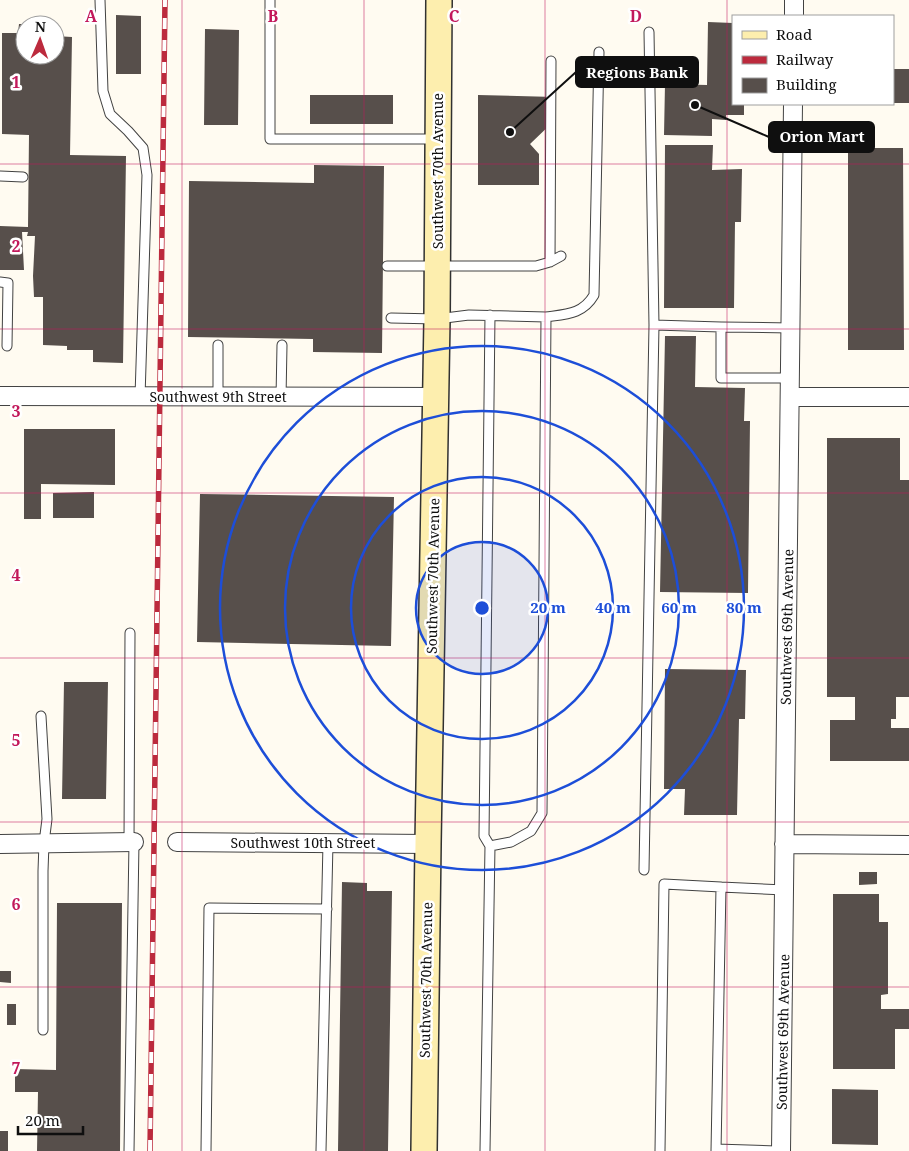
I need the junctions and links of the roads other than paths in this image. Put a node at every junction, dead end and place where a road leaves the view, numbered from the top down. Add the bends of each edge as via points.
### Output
1 (100, 0) edge
2 (270, 0) edge
3 (439, 0) edge
4 (794, 0) edge
5 (794, 15) edge
6 (649, 32) dead end
7 (599, 52) dead end
8 (551, 61) dead end
9 (793, 105) edge
10 (438, 139) junction
11 (0, 176) edge
12 (23, 177) dead end
13 (561, 256) dead end
14 (550, 262) junction
15 (388, 266) dead end
16 (438, 266) junction
17 (0, 282) edge
18 (490, 315) junction
19 (546, 317) junction
20 (391, 318) dead end
21 (437, 319) junction
22 (654, 325) junction
23 (721, 327) junction
24 (791, 328) junction
25 (218, 345) dead end
26 (282, 345) dead end
27 (7, 346) dead end
28 (790, 378) junction
29 (0, 396) edge
30 (909, 396) edge
31 (140, 397) junction
32 (218, 397) junction
33 (436, 397) junction
34 (790, 397) junction
35 (281, 398) junction
36 (130, 633) dead end
37 (41, 716) dead end
38 (131, 842) junction
39 (177, 842) dead end
40 (44, 843) junction
41 (328, 843) junction
42 (0, 844) edge
43 (428, 844) junction
44 (784, 844) junction
45 (909, 845) edge
46 (490, 846) junction
47 (644, 870) dead end
48 (721, 886) junction
49 (784, 890) junction
50 (327, 909) junction
51 (43, 1030) dead end
52 (716, 1150) edge
53 (129, 1151) edge
54 (206, 1151) edge
55 (321, 1151) edge
56 (424, 1151) edge
57 (485, 1151) edge
58 (660, 1151) edge
59 (776, 1151) edge
60 (781, 1151) edge

1 - 31 lane via 103,91 110,114 143,148 147,175
2 - 10 lane via 270,139
3 - 10 street, Southwest 70th Avenue
4 - 5 street
6 - 22 lane
7 - 19 lane via 594,295 589,304 570,314
8 - 14 lane
9 - 24 street, Southwest 69th Avenue
10 - 16 street, Southwest 70th Avenue
11 - 12 lane
13 - 14 lane
14 - 16 lane via 536,266
15 - 16 lane
16 - 21 street, Southwest 70th Avenue
17 - 27 lane via 8,282
18 - 19 lane
18 - 21 lane
18 - 46 lane via 484,836
19 - 46 lane via 542,813 531,830 511,842
20 - 21 lane
21 - 33 street, Southwest 70th Avenue
22 - 23 lane
22 - 47 lane
23 - 24 lane
23 - 28 lane via 721,378
24 - 28 street, Southwest 69th Avenue
25 - 32 lane
26 - 35 lane
28 - 34 street, Southwest 69th Avenue
29 - 31 street, Southwest 9th Street
30 - 34 street
31 - 32 street, Southwest 9th Street
32 - 35 street, Southwest 9th Street
33 - 35 street, Southwest 9th Street
33 - 43 street, Southwest 70th Avenue
34 - 44 street, Southwest 69th Avenue
36 - 38 lane
37 - 40 lane via 47,819
38 - 40 street
38 - 53 lane
39 - 41 street, Southwest 10th Street
40 - 42 street
40 - 51 lane
41 - 43 street, Southwest 10th Street
41 - 50 lane
43 - 56 street, Southwest 70th Avenue
44 - 45 street
44 - 49 street, Southwest 69th Avenue
46 - 57 lane
48 - 49 lane
48 - 52 lane
48 - 58 lane via 664,884
49 - 60 street, Southwest 69th Avenue
50 - 54 lane via 209,908
50 - 55 lane
52 - 59 lane

